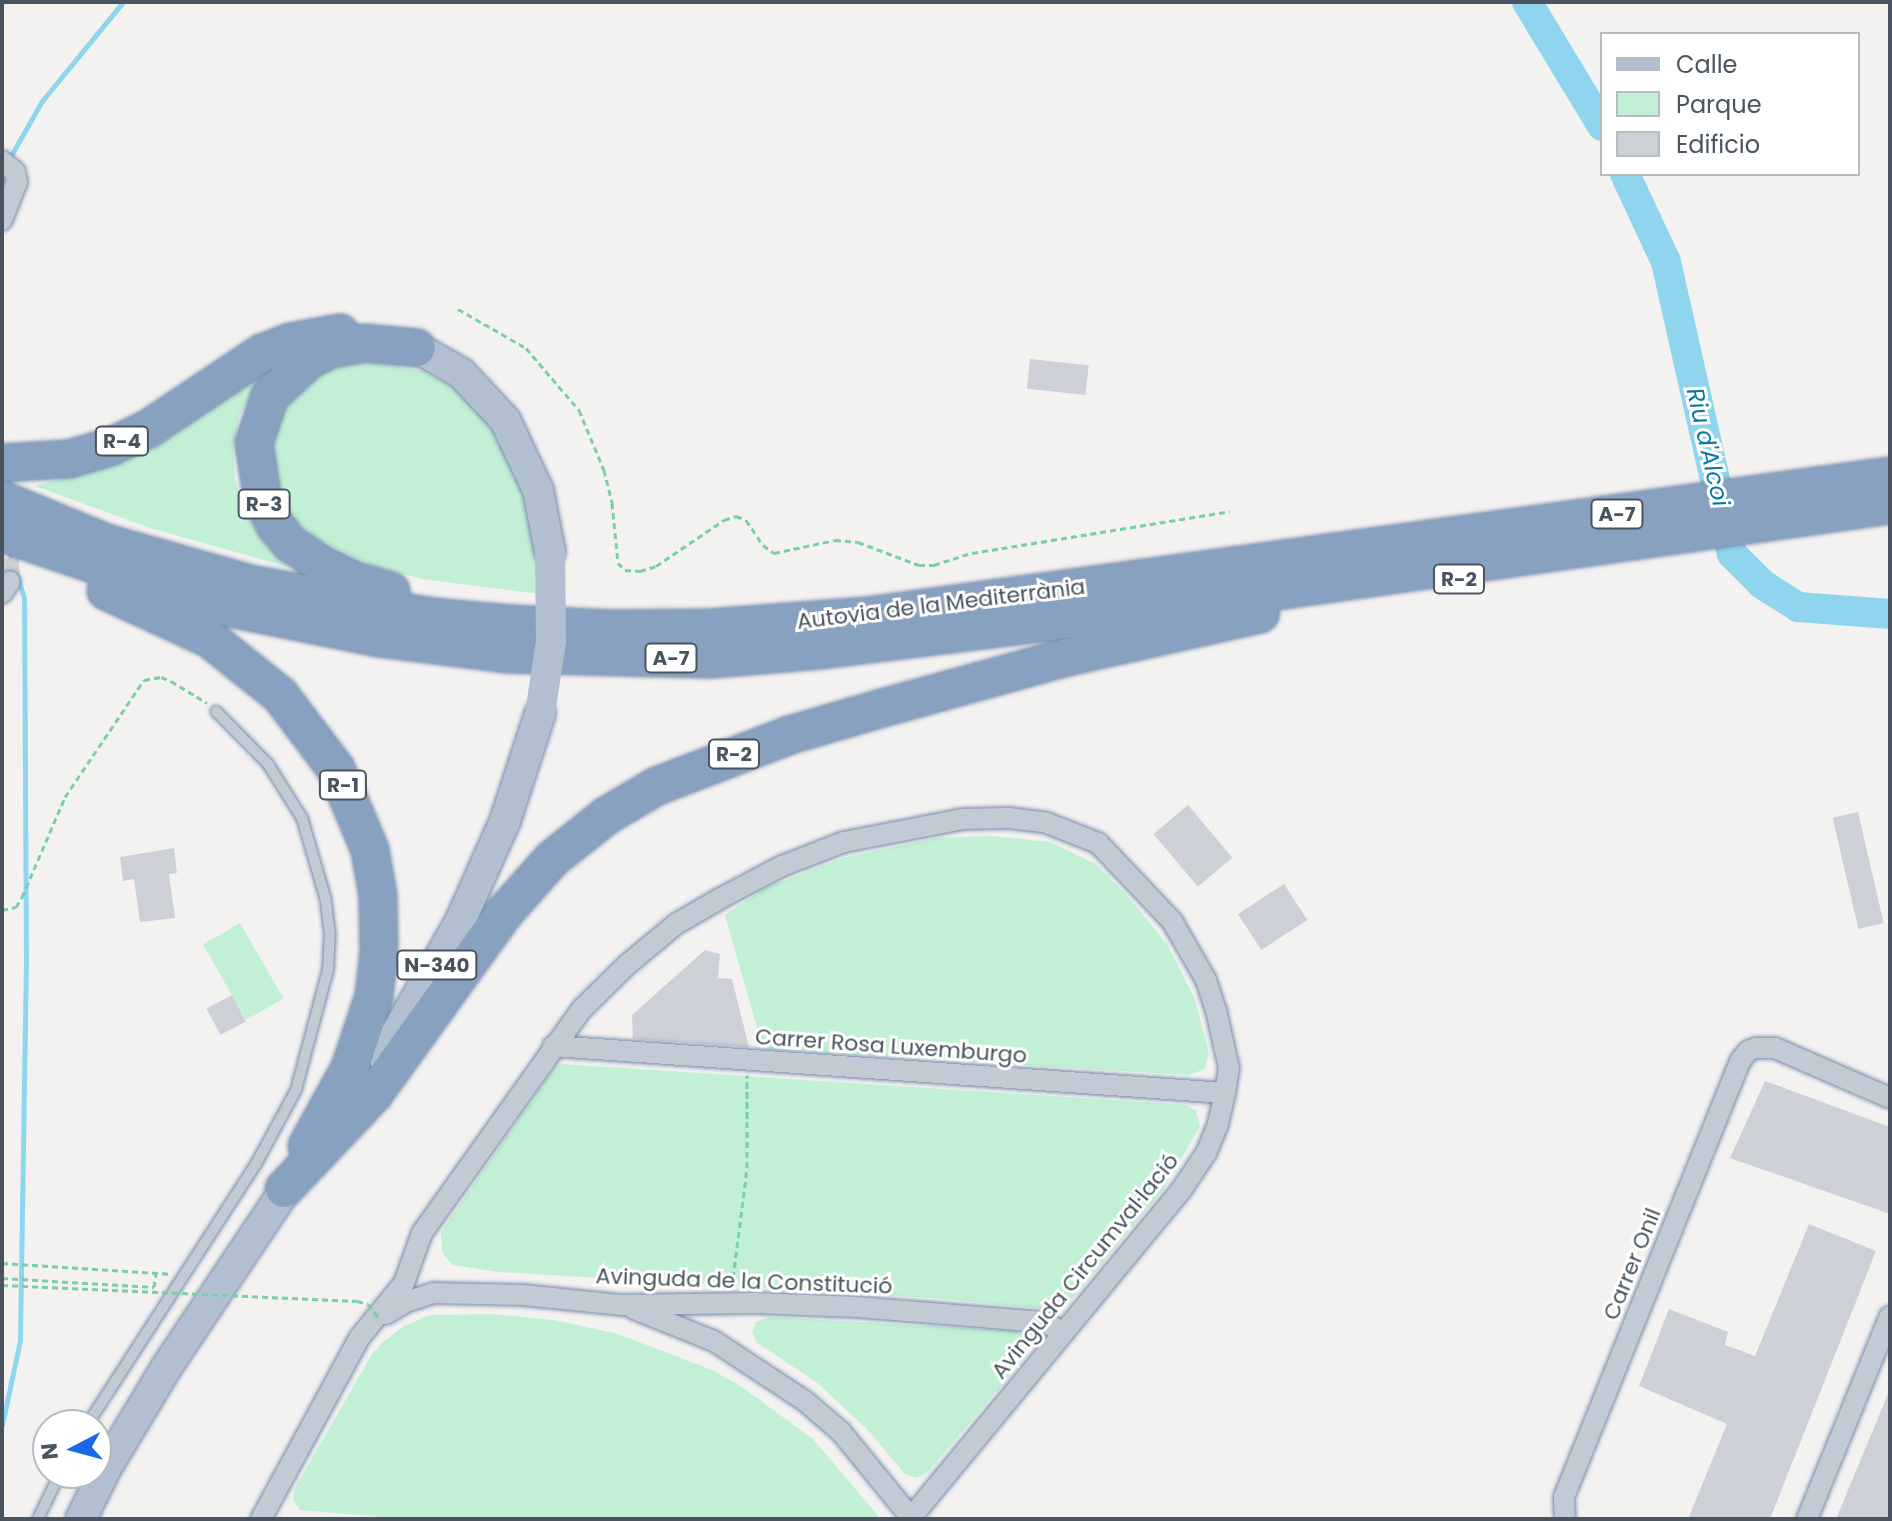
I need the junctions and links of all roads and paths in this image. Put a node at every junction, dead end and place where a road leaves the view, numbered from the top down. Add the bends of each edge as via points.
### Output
1 (2, 161) edge
2 (2, 220) edge
3 (458, 309) dead end
4 (417, 348) junction
5 (2, 463) edge
6 (1890, 476) edge
7 (1890, 505) edge
8 (1230, 511) dead end
9 (3, 522) edge
10 (1564, 552) joint
11 (1348, 576) junction
12 (504, 623) junction
13 (216, 711) joint
14 (2, 910) edge
15 (553, 1046) junction
16 (746, 1060) junction
17 (1225, 1093) junction
18 (1890, 1098) edge
19 (284, 1189) junction
20 (2, 1263) edge
21 (2, 1278) edge
22 (2, 1285) edge
23 (729, 1303) junction
24 (622, 1305) junction
25 (1890, 1316) edge
26 (379, 1318) junction
27 (1063, 1333) junction
28 (97, 1409) edge
29 (52, 1489) edge
30 (38, 1519) edge
31 (81, 1519) edge
32 (261, 1519) edge
33 (911, 1519) edge
34 (1565, 1519) edge
35 (1807, 1519) edge

1 - 2 street via 15,172 17,182
3 - 8 path via 526,348 579,410 604,470 618,563 625,570 656,566 736,516 746,520 774,553 835,540 934,565 972,553
4 - 5 highway, R-4 via 392,336 364,332 325,333 291,342 262,353 148,429 110,447 69,459
4 - 12 highway, R-3 via 364,343 331,349 288,376 270,396 254,443 263,502 290,543 321,564 356,581 470,607
4 - 19 main road, N-340, bridge via 461,373 505,420 538,490 550,552 551,641 540,714 505,821 460,922 374,1070
6 - 11 highway, Autovia de la Mediterrània / A-7
7 - 10 highway, A-7
9 - 11 highway, Autovia de la Mediterrània / A-7 via 211,604 379,638 507,654 710,659 820,650
9 - 12 highway, Autovia de la Mediterrània / A-7 via 106,543 250,584 432,617
9 - 19 highway, R-1 via 44,563 210,639 245,665 306,727 336,769 355,811 370,850 378,896 374,996 350,1068
10 - 11 highway, R-2 via 1485,575
11 - 12 highway, Autovia de la Mediterrània / A-7 via 707,628
11 - 19 highway, R-2 via 790,735 657,786 606,816 552,859 505,912 374,1094
13 - 14 path via 171,681 144,680 65,797 16,907
13 - 28 lane via 268,764 302,818 325,897 328,970 296,1090 256,1164
15 - 16 street, Carrer Rosa Luxemburgo
15 - 17 street, Avinguda Circumval·lació via 591,1000 676,924 782,866 844,842 904,828 1009,818 1047,823 1098,843 1172,921 1206,980 1216,1010 1229,1068
15 - 26 street, Avinguda Circumval·lació via 422,1233 404,1283
16 - 17 street, Carrer Rosa Luxemburgo
16 - 23 path via 747,1168
17 - 27 street, Avinguda Circumval·lació via 1206,1153 1182,1189
18 - 34 street, Carrer Onil via 1775,1048 1748,1051 1741,1060 1564,1497
19 - 31 main road, N-340 via 166,1368
20 - 21 path, bridge via 156,1273 154,1287
22 - 26 path, bridge via 357,1301 368,1304
23 - 24 street, Avinguda de la Constitució
23 - 27 street, Avinguda de la Constitució via 1023,1320 1045,1322
24 - 26 street, Avinguda de la Constitució via 433,1293
24 - 33 street via 714,1341 805,1401 841,1432
25 - 35 street
26 - 32 street, Avinguda Circumval·lació via 360,1337
27 - 33 street, Avinguda Circumval·lació
29 - 30 lane

